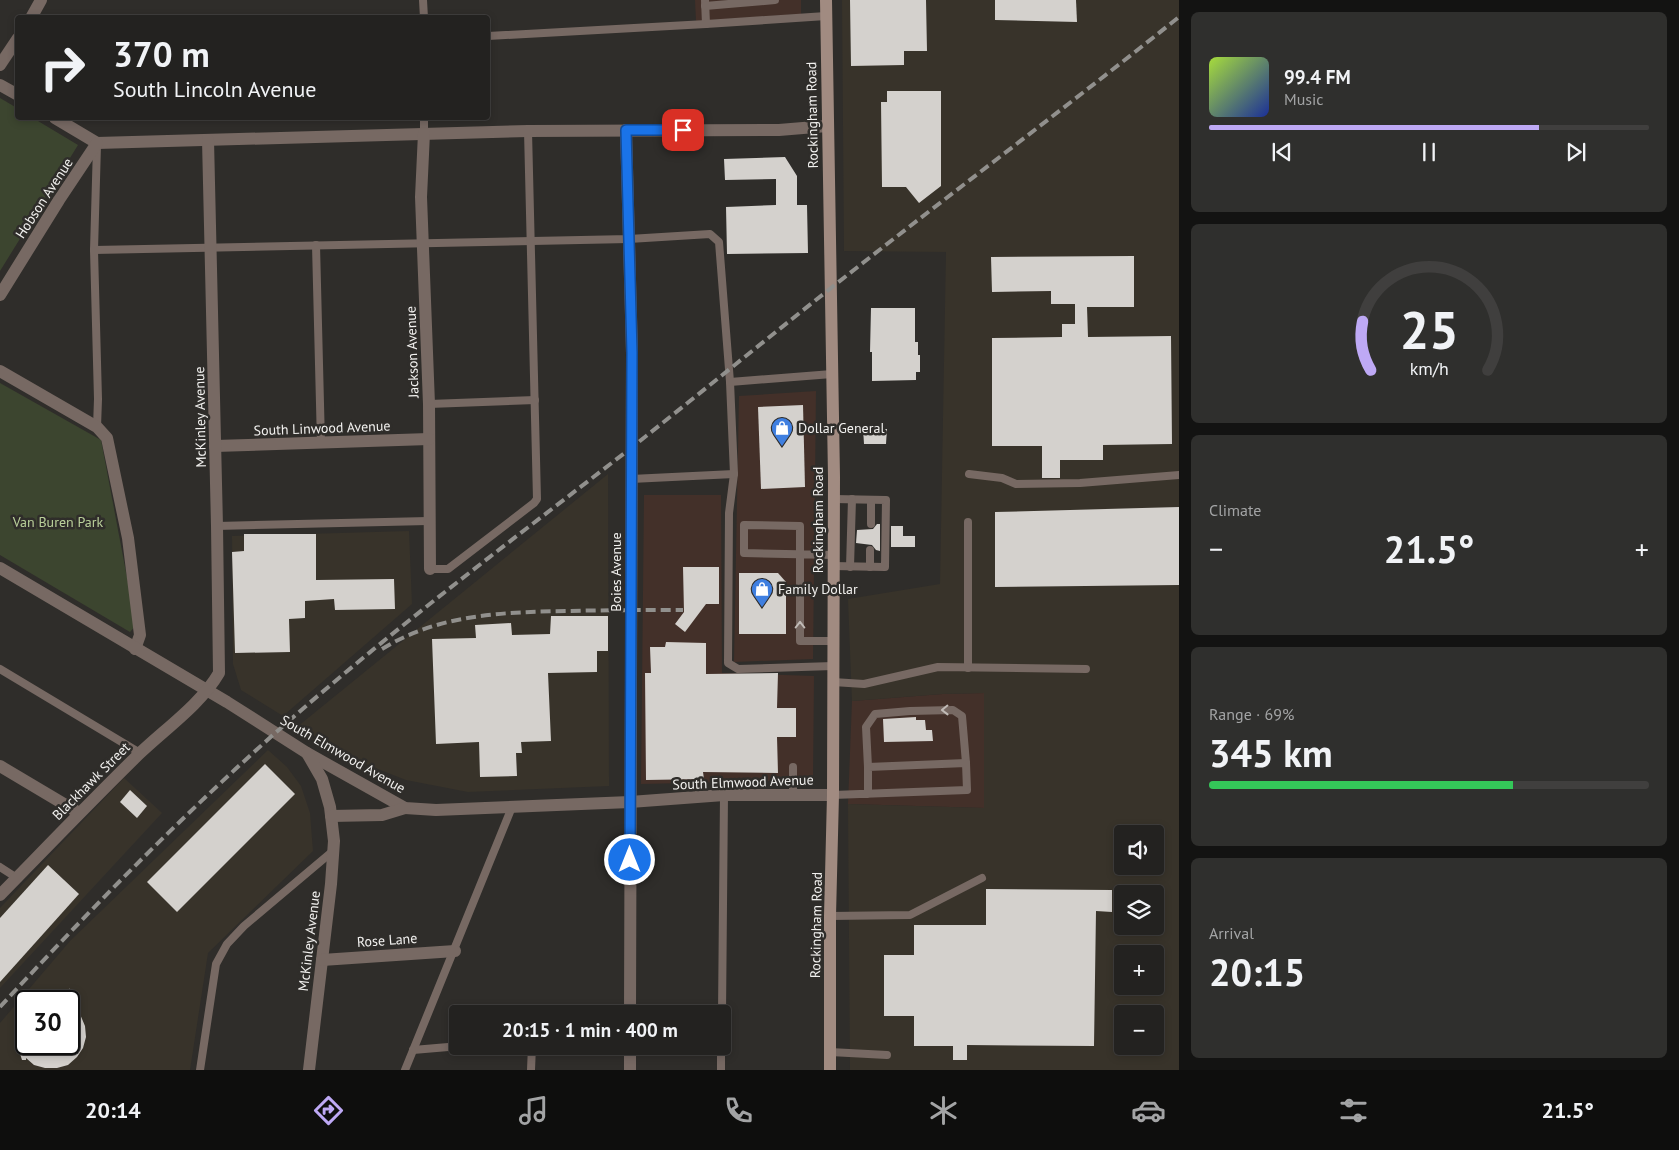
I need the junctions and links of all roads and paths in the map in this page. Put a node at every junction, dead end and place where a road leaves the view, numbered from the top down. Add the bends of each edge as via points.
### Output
1 (41, 0) edge
2 (423, 0) edge
3 (773, 0) edge
4 (826, 0) edge
5 (705, 3) edge
6 (33, 15) edge
7 (424, 15) edge
8 (826, 16) junction
9 (706, 24) junction
10 (490, 36) edge
11 (15, 42) edge
12 (0, 65) edge
13 (0, 85) edge
14 (15, 93) edge
15 (58, 120) edge
16 (424, 120) edge
17 (827, 126) junction
18 (626, 130) junction
19 (528, 131) junction
20 (424, 133) junction
21 (208, 140) junction
22 (97, 143) junction
23 (629, 239) junction
24 (531, 241) junction
25 (423, 243) junction
26 (316, 245) junction
27 (211, 246) junction
28 (94, 250) junction
29 (0, 295) edge
30 (0, 371) edge
31 (832, 374) junction
32 (730, 382) junction
33 (535, 400) junction
34 (429, 404) junction
35 (97, 427) junction
36 (429, 439) junction
37 (321, 443) junction
38 (215, 446) junction
39 (734, 474) junction
40 (970, 474) dead end
41 (1179, 475) edge
42 (631, 480) junction
43 (834, 499) junction
44 (852, 499) junction
45 (871, 500) junction
46 (428, 521) junction
47 (968, 522) dead end
48 (871, 524) dead end
49 (217, 526) junction
50 (870, 550) dead end
51 (800, 553) junction
52 (833, 560) junction
53 (850, 567) junction
54 (870, 567) junction
55 (0, 568) edge
56 (430, 569) joint
57 (833, 641) junction
58 (135, 648) junction
59 (833, 666) junction
60 (968, 668) junction
61 (0, 669) edge
62 (1086, 669) dead end
63 (833, 682) junction
64 (207, 690) junction
65 (140, 753) junction
66 (307, 754) junction
67 (966, 763) junction
68 (0, 766) edge
69 (793, 767) dead end
70 (868, 767) junction
71 (793, 794) junction
72 (868, 794) junction
73 (724, 795) junction
74 (833, 795) junction
75 (630, 802) junction
76 (512, 807) junction
77 (405, 808) junction
78 (79, 813) junction
79 (331, 816) junction
80 (334, 851) junction
81 (0, 867) edge
82 (17, 878) junction
83 (982, 878) dead end
84 (0, 896) edge
85 (830, 916) junction
86 (454, 950) junction
87 (322, 960) junction
88 (630, 1005) edge
89 (722, 1005) edge
90 (449, 1047) edge
91 (413, 1050) junction
92 (830, 1052) junction
93 (532, 1055) edge
94 (630, 1055) edge
95 (721, 1055) edge
96 (887, 1055) dead end
97 (200, 1070) edge
98 (309, 1070) edge
99 (405, 1070) edge
100 (531, 1070) edge
101 (630, 1070) edge
102 (721, 1070) edge
103 (830, 1070) edge

1 - 6 street
2 - 7 lane
3 - 5 lane
4 - 8 street, Rockingham Road
5 - 9 lane
8 - 9 lane
8 - 17 street, Rockingham Road
9 - 10 lane
11 - 12 street
13 - 14 street
15 - 22 street
16 - 20 lane
17 - 18 street via 778,130
17 - 31 street, Rockingham Road
18 - 19 street
18 - 23 street, Boies Avenue
19 - 20 street
19 - 24 lane
20 - 21 street
20 - 25 street, Jackson Avenue
21 - 22 street
21 - 27 street, McKinley Avenue
22 - 28 lane
22 - 29 street, Hobson Avenue
23 - 24 lane
23 - 32 lane via 710,234 719,242
23 - 42 street, Boies Avenue
24 - 25 lane
24 - 33 lane
25 - 26 lane
25 - 34 street, Jackson Avenue
26 - 27 lane
26 - 37 lane
27 - 28 lane
27 - 38 street, McKinley Avenue
28 - 35 lane
30 - 35 street
31 - 32 lane
31 - 43 street, Rockingham Road
32 - 39 lane
33 - 34 lane
33 - 56 lane via 537,499 448,569
34 - 36 street, Jackson Avenue
35 - 58 street via 107,438 128,538 140,635
36 - 37 street, South Linwood Avenue
36 - 46 street, Jackson Avenue
37 - 38 street, South Linwood Avenue
38 - 49 street, McKinley Avenue
39 - 42 lane
39 - 59 lane via 729,513 728,663 738,669
40 - 41 lane via 1002,478 1016,484 1080,484
42 - 75 street, Boies Avenue
43 - 44 lane
43 - 52 street, Rockingham Road
44 - 45 lane
44 - 53 lane
45 - 48 lane
45 - 54 lane via 886,500 885,567
46 - 49 lane
46 - 56 street, Jackson Avenue
47 - 60 lane
49 - 64 street, McKinley Avenue via 219,673
50 - 54 lane
51 - 51 lane via 744,553 744,525 800,526
51 - 52 lane
57 -> 51 lane via 800,641
52 - 53 lane
52 - 57 street, Rockingham Road
53 - 54 lane
55 - 58 street, South Elmwood Avenue
57 - 59 street, Rockingham Road
58 - 64 street, South Elmwood Avenue
59 - 63 street, Rockingham Road
60 - 62 lane
60 - 63 lane via 938,667 864,684
61 - 65 lane
63 - 74 street, Rockingham Road
64 - 65 street, Blackhawk Street
64 - 66 street, South Elmwood Avenue
65 - 78 street, Blackhawk Street
66 - 77 street, South Elmwood Avenue
66 - 79 street, McKinley Avenue via 322,779
67 - 70 lane
67 -> 70 lane via 962,716 953,710 910,710 875,714 866,727
67 - 72 lane via 967,790
68 - 78 street
69 - 71 lane
70 - 72 lane
71 - 73 street, South Elmwood Avenue
71 - 74 street, South Elmwood Avenue
72 - 74 lane
73 - 75 street, South Elmwood Avenue
73 - 89 lane
74 - 85 street, Rockingham Road
75 - 76 street, South Elmwood Avenue
75 - 88 street, Boies Avenue
76 - 77 street, South Elmwood Avenue
76 - 86 lane
77 - 79 street via 382,815
78 - 82 street, Blackhawk Street
79 - 80 street, McKinley Avenue
80 - 87 street, McKinley Avenue
80 - 97 lane via 244,926 228,944 216,964
81 - 82 lane
82 - 84 street, Blackhawk Street
83 - 85 lane via 910,915
85 - 92 street, Rockingham Road
86 - 87 street, Rose Lane
86 - 91 lane
87 - 98 street, McKinley Avenue
90 - 91 lane
91 - 99 lane
92 - 96 lane
92 - 103 street, Rockingham Road
93 - 100 lane
94 - 101 street
95 - 102 lane

